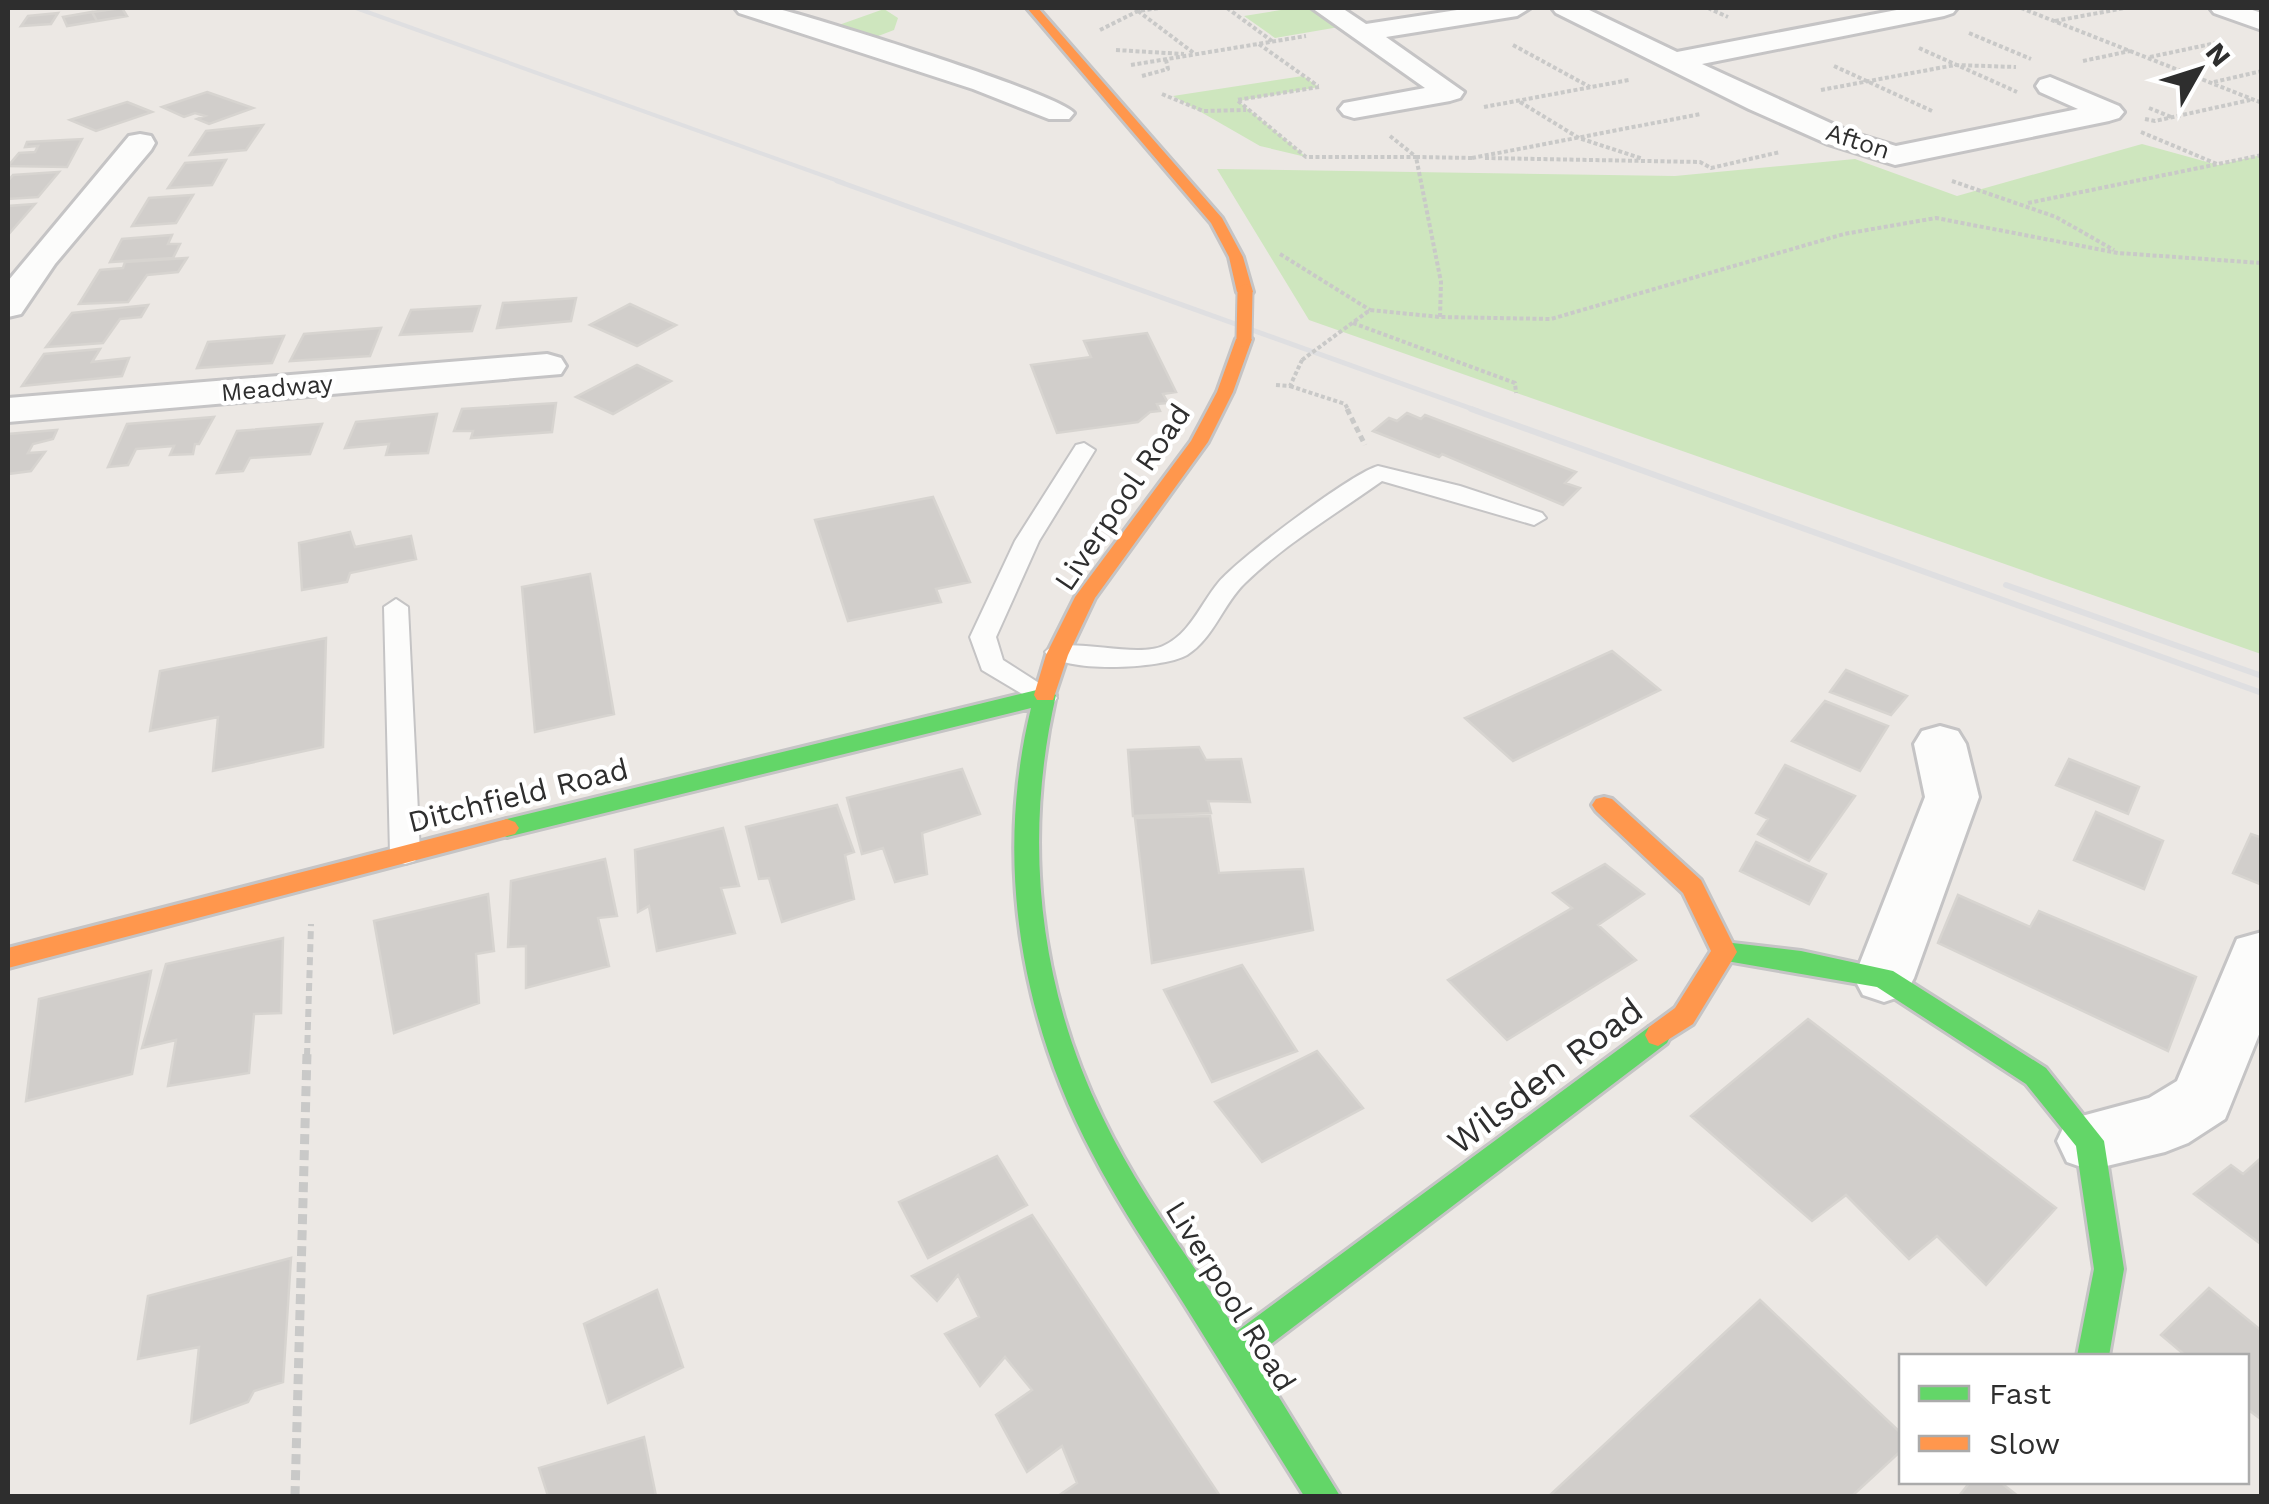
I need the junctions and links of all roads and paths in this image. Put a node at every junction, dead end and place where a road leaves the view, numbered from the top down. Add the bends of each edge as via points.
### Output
1 (748, 8) edge
2 (1032, 8) edge
3 (1158, 8) edge
4 (1227, 8) edge
5 (1325, 8) edge
6 (1517, 8) edge
7 (1566, 8) edge
8 (1944, 8) edge
9 (2020, 8) edge
10 (2125, 8) edge
11 (1138, 11) junction
12 (835, 14) dead end
13 (1462, 16) junction
14 (2054, 21) junction
15 (1863, 24) junction
16 (798, 26) junction
17 (1360, 30) junction
18 (1778, 40) junction
19 (1273, 42) junction
20 (2224, 42) dead end
21 (1259, 44) junction
22 (1065, 48) junction
23 (2130, 51) junction
24 (1196, 55) junction
25 (2148, 58) junction
26 (1166, 60) junction
27 (1682, 65) junction
28 (1956, 65) junction
29 (1085, 71) junction
30 (2262, 71) edge
31 (2050, 73) junction
32 (1867, 81) junction
33 (2212, 83) junction
34 (1047, 84) dead end
35 (1590, 87) junction
36 (1018, 95) junction
37 (2252, 99) junction
38 (1518, 100) junction
39 (1759, 103) junction
40 (2262, 103) edge
41 (1354, 109) dead end
42 (1471, 109) dead end
43 (1247, 110) junction
44 (1059, 113) dead end
45 (2095, 115) junction
46 (1988, 137) junction
47 (1578, 138) junction
48 (140, 144) dead end
49 (1896, 156) junction
50 (2262, 156) edge
51 (1416, 157) junction
52 (1472, 158) junction
53 (1650, 162) junction
54 (2218, 165) junction
55 (1711, 168) dead end
56 (2025, 203) junction
57 (1217, 221) junction
58 (2118, 252) junction
59 (43, 257) junction
60 (8, 260) edge
61 (2262, 263) edge
62 (8, 306) edge
63 (1370, 310) junction
64 (1440, 317) junction
65 (1352, 323) junction
66 (1302, 360) dead end
67 (547, 366) dead end
68 (1290, 386) dead end
69 (1516, 392) dead end
70 (8, 410) edge
71 (1084, 450) dead end
72 (1378, 473) junction
73 (1534, 518) dead end
74 (396, 607) dead end
75 (1058, 652) junction
76 (1044, 698) junction
77 (1940, 744) dead end
78 (1604, 805) dead end
79 (405, 853) junction
80 (312, 877) junction
81 (1724, 952) junction
82 (2262, 956) edge
83 (8, 958) edge
84 (1884, 978) junction
85 (2090, 1141) junction
86 (1233, 1353) junction
87 (2093, 1354) edge
88 (295, 1496) edge
89 (1323, 1496) edge

1 - 16 street
2 - 22 main road, Liverpool Road
3 - 11 path
4 - 19 path
5 - 17 street
6 - 13 street
7 - 27 street, Afton
8 - 15 street
9 - 14 path
10 - 14 path
11 - 22 path
11 - 24 path
12 - 16 street
13 - 17 street
13 - 35 path
14 - 23 path
15 - 18 street
15 - 28 path
16 - 36 street
17 - 19 path
17 - 41 street via 1450,92
18 - 27 street
18 - 32 path
19 - 21 path
20 - 25 path
21 - 24 path
21 - 43 path via 1320,87 1237,100
22 - 24 path
22 - 29 main road, Liverpool Road
23 - 25 path
23 - 31 path
24 - 26 path
25 - 33 path
26 - 29 path
26 - 43 path via 1168,69 1141,75 1166,98 1204,111
27 - 35 path
27 - 39 street, Afton
28 - 31 path
28 - 32 path
28 - 45 path
29 - 57 main road, Liverpool Road
30 - 33 path
31 - 45 street
32 - 39 path
32 - 46 path
33 - 37 path
34 - 36 street
35 - 38 path
36 - 44 street
37 - 40 path
37 - 45 path via 2155,120
38 - 42 path
38 - 47 path
39 - 47 path
39 - 49 street, Afton
43 - 51 path via 1306,157
45 - 46 street, Afton
45 - 54 path
46 - 49 street, Afton
47 - 52 path
47 - 53 path
48 - 59 street
49 - 56 path
50 - 54 path
51 - 52 path
51 - 64 path via 1442,282
52 - 53 path
53 - 55 path
54 - 56 path
56 - 58 path
57 - 63 path
57 - 75 main road, Liverpool Road, bridge via 1246,292 1244,339 1198,444 1111,556
58 - 61 path
58 - 64 path via 1936,218 1844,234 1551,319
59 - 60 street
59 - 62 street
63 - 64 path
63 - 65 path
65 - 66 path, bridge
65 - 69 path via 1516,384
67 - 70 street, Meadway
68 - 72 path via 1346,404
71 - 76 lane via 1027,541 983,638 991,664
72 - 73 lane
72 - 75 lane via 1237,577 1192,640 1170,653 1135,659
74 - 79 lane
75 - 76 main road, Liverpool Road
76 - 79 main road, Ditchfield Road
76 - 86 main road, Liverpool Road via 1029,778 1028,868 1036,956 1056,1037 1113,1164
77 - 84 street via 1952,796
78 - 81 main road via 1692,888
79 - 80 main road, Ditchfield Road
80 - 83 main road, Ditchfield Road
80 - 88 path
81 - 84 main road
81 - 86 main road, Wilsden Road via 1684,1016
82 - 85 street via 2202,1099 2164,1122
84 - 85 main road via 2036,1076
85 - 87 main road via 2109,1269
86 - 89 main road, Liverpool Road

